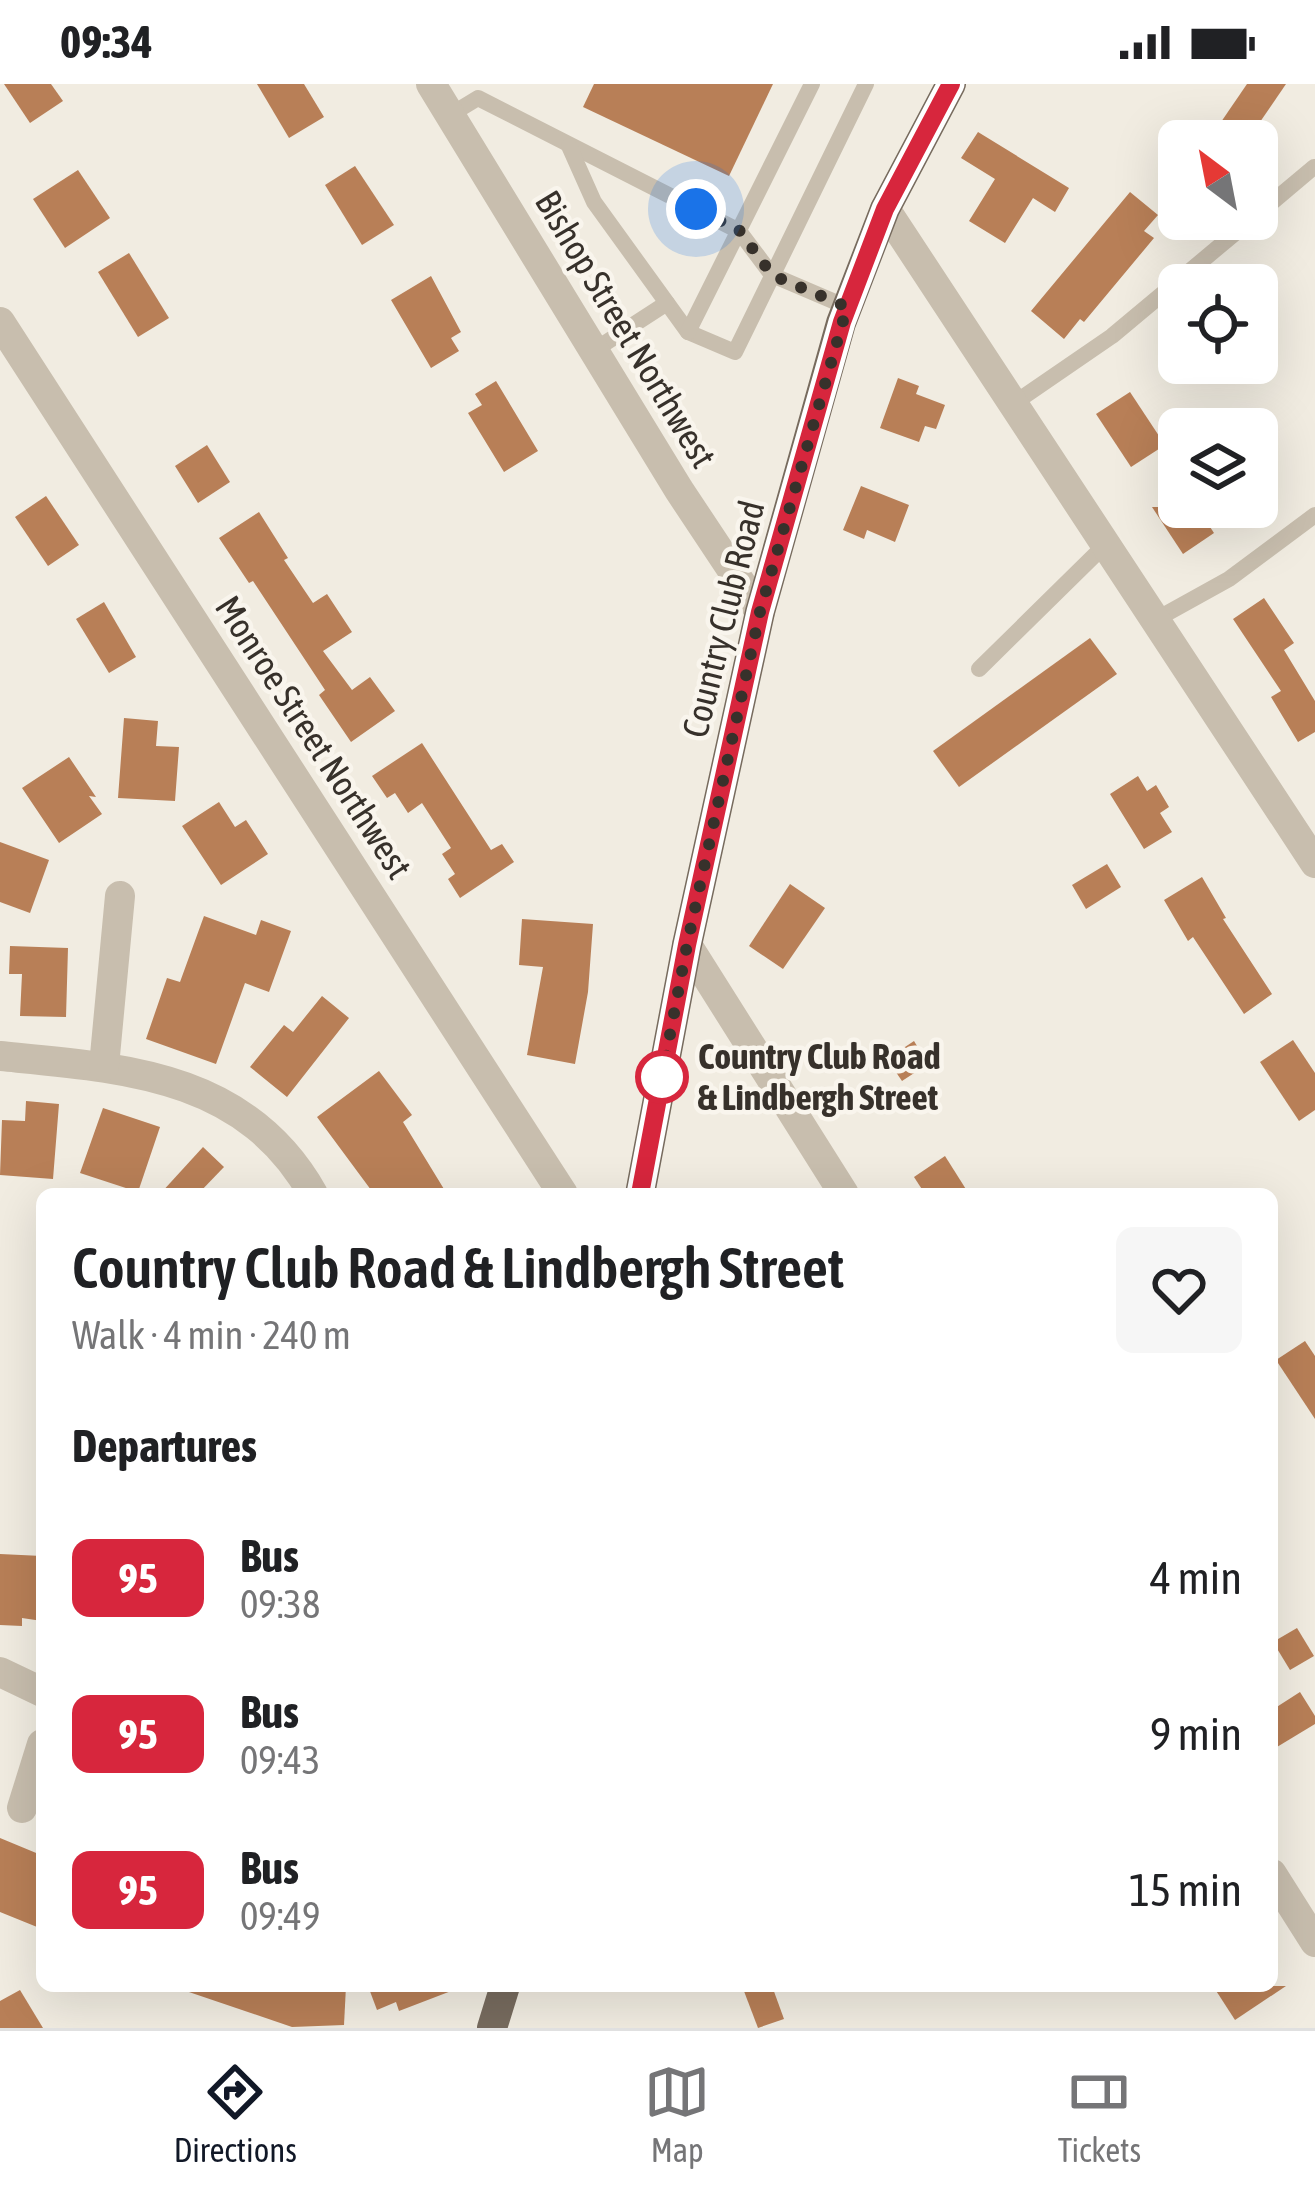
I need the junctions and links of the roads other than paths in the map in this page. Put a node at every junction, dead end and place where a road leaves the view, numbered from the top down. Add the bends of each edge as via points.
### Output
1 (431, 84) edge
2 (812, 84) edge
3 (866, 84) edge
4 (947, 85) edge
5 (450, 115) junction
6 (569, 146) junction
7 (1314, 167) edge
8 (1278, 198) edge
9 (885, 209) junction
10 (739, 230) junction
11 (1227, 240) edge
12 (772, 275) junction
13 (667, 303) junction
14 (847, 307) junction
15 (0, 322) edge
16 (688, 332) junction
17 (593, 351) junction
18 (1012, 404) junction
19 (1315, 515) edge
20 (1105, 545) junction
21 (760, 612) junction
22 (1155, 620) junction
23 (979, 669) dead end
24 (1315, 863) edge
25 (120, 896) dead end
26 (687, 945) junction
27 (0, 1056) edge
28 (104, 1066) junction
29 (309, 1188) edge
30 (559, 1188) edge
31 (641, 1188) edge
32 (840, 1188) edge
33 (0, 1672) edge
34 (36, 1689) edge
35 (36, 1763) edge
36 (22, 1808) dead end
37 (1278, 1883) edge
38 (1315, 1942) edge
39 (503, 1992) edge
40 (492, 2028) edge

1 - 5 street, Bishop Street Northwest
2 - 10 lane
3 - 12 lane
4 - 9 main road, Country Club Road
5 - 6 lane via 478,98
5 - 17 street, Bishop Street Northwest
6 - 10 lane
6 - 13 lane via 594,202
7 - 8 lane
9 - 14 main road, Country Club Road
9 - 18 street
10 - 12 lane
10 - 16 lane
11 - 18 lane via 1112,336
12 - 14 lane
12 - 16 lane via 734,352
13 - 16 lane
13 - 17 lane
14 - 21 main road, Country Club Road
15 - 30 street, Monroe Street Northwest
17 - 21 street, Bishop Street Northwest
18 - 20 street
19 - 22 lane via 1229,579
20 - 22 street
20 - 23 lane
21 - 26 main road, Country Club Road
22 - 24 street
25 - 28 street
26 - 31 main road, Country Club Road
26 - 32 street
27 - 28 street
28 - 29 street via 238,1111 292,1160
33 - 34 street
35 - 36 street
37 - 38 street
39 - 40 main road

